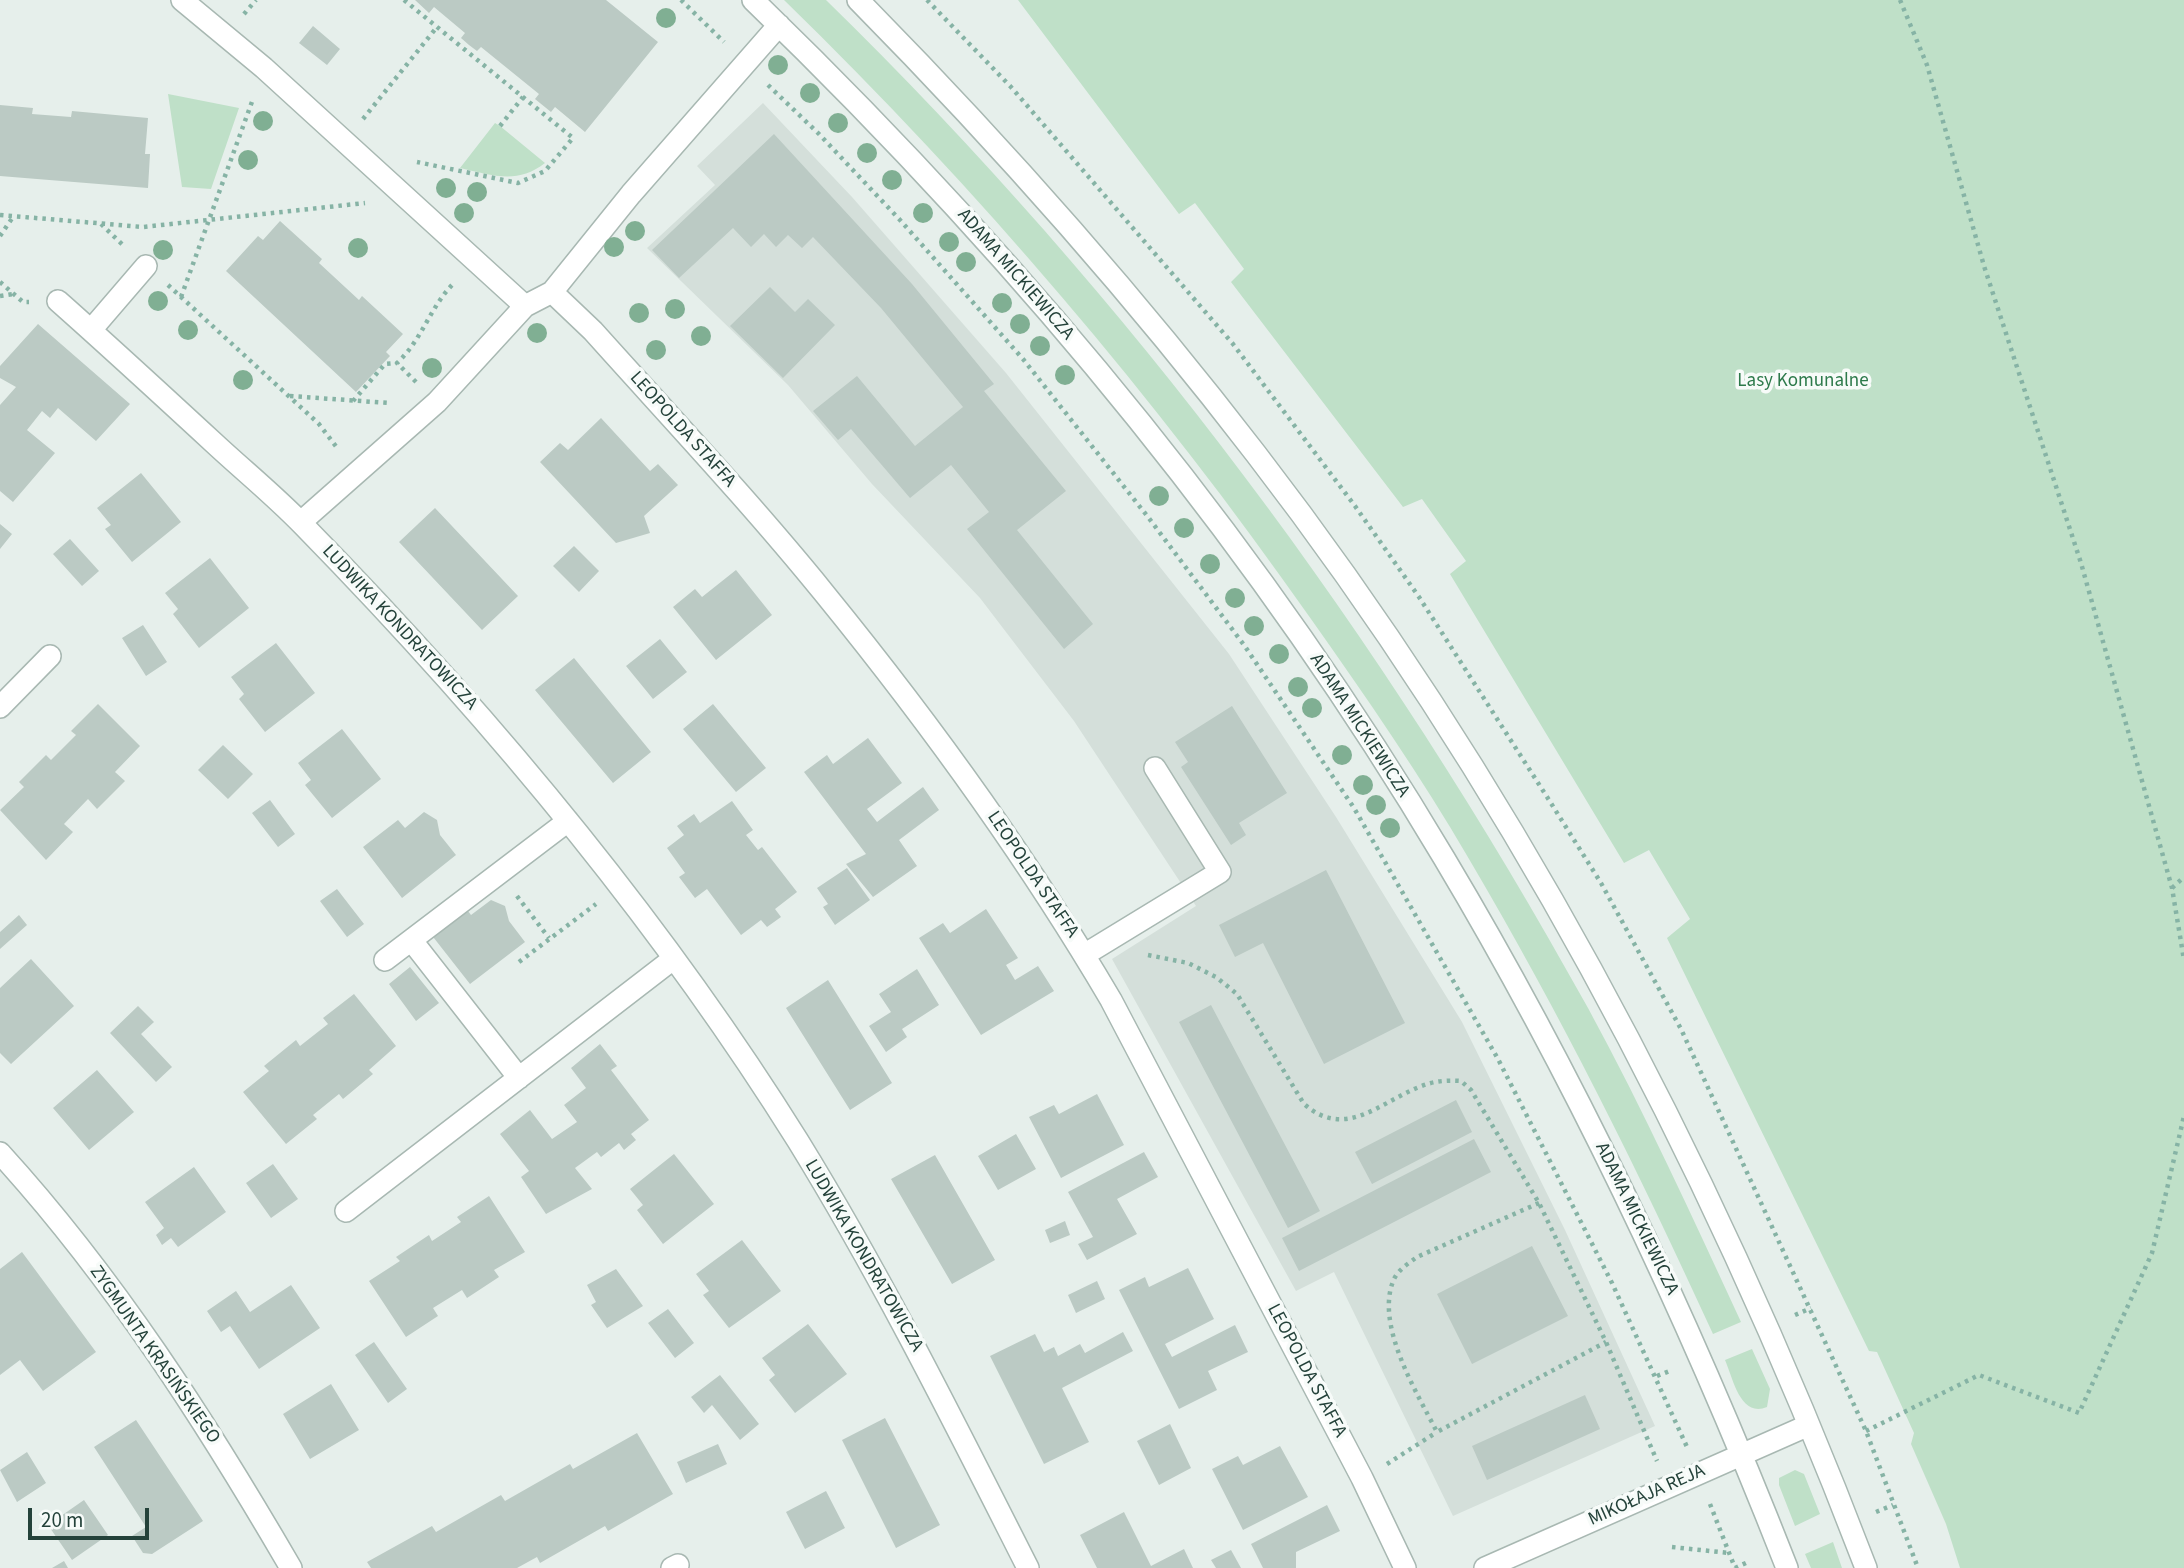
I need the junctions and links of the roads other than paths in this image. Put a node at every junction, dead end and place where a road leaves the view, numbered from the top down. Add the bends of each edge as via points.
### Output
1 (182, 0) edge
2 (753, 0) edge
3 (858, 0) edge
4 (779, 25) junction
5 (146, 266) road end
6 (552, 292) junction
7 (58, 301) dead end
8 (525, 306) junction
9 (91, 330) junction
10 (301, 522) junction
11 (50, 656) dead end
12 (0, 707) edge
13 (1155, 768) dead end
14 (568, 821) junction
15 (412, 940) junction
16 (673, 959) junction
17 (385, 960) dead end
18 (1089, 963) junction
19 (519, 1078) junction
20 (0, 1153) edge
21 (346, 1211) dead end
22 (1809, 1425) junction
23 (1742, 1454) junction
24 (1784, 1559) edge
25 (291, 1568) edge
26 (1028, 1568) edge
27 (1405, 1568) edge
28 (1485, 1568) edge
29 (1866, 1568) edge

1 - 8 street via 264,68
2 - 4 street, ADAMA MICKIEWICZA
3 - 22 street via 1014,164 1179,356 1350,584 1468,760 1621,1023 1693,1167
4 - 6 street
4 - 23 street, ADAMA MICKIEWICZA via 924,172 1043,306 1156,443 1283,613 1404,794 1484,926 1622,1186
5 - 9 street
6 - 8 street
6 - 18 street, LEOPOLDA STAFFA via 593,331 824,594 998,821
7 - 9 street, LUDWIKA KONDRATOWICZA
8 - 10 street via 434,404
9 - 10 street, LUDWIKA KONDRATOWICZA
10 - 14 street, LUDWIKA KONDRATOWICZA via 486,722
11 - 12 street
13 - 18 street via 1220,872
14 - 15 street
14 - 16 street, LUDWIKA KONDRATOWICZA
15 - 17 street
15 - 19 street
16 - 19 street
16 - 26 street, LUDWIKA KONDRATOWICZA via 826,1188 918,1351
18 - 27 street, LEOPOLDA STAFFA via 1362,1478
19 - 21 street
20 - 25 street, ZYGMUNTA KRASIŃSKIEGO via 66,1230 168,1370
22 - 23 street, MIKOŁAJA REJA
22 - 29 street
23 - 24 street, ADAMA MICKIEWICZA
23 - 28 street, MIKOŁAJA REJA

